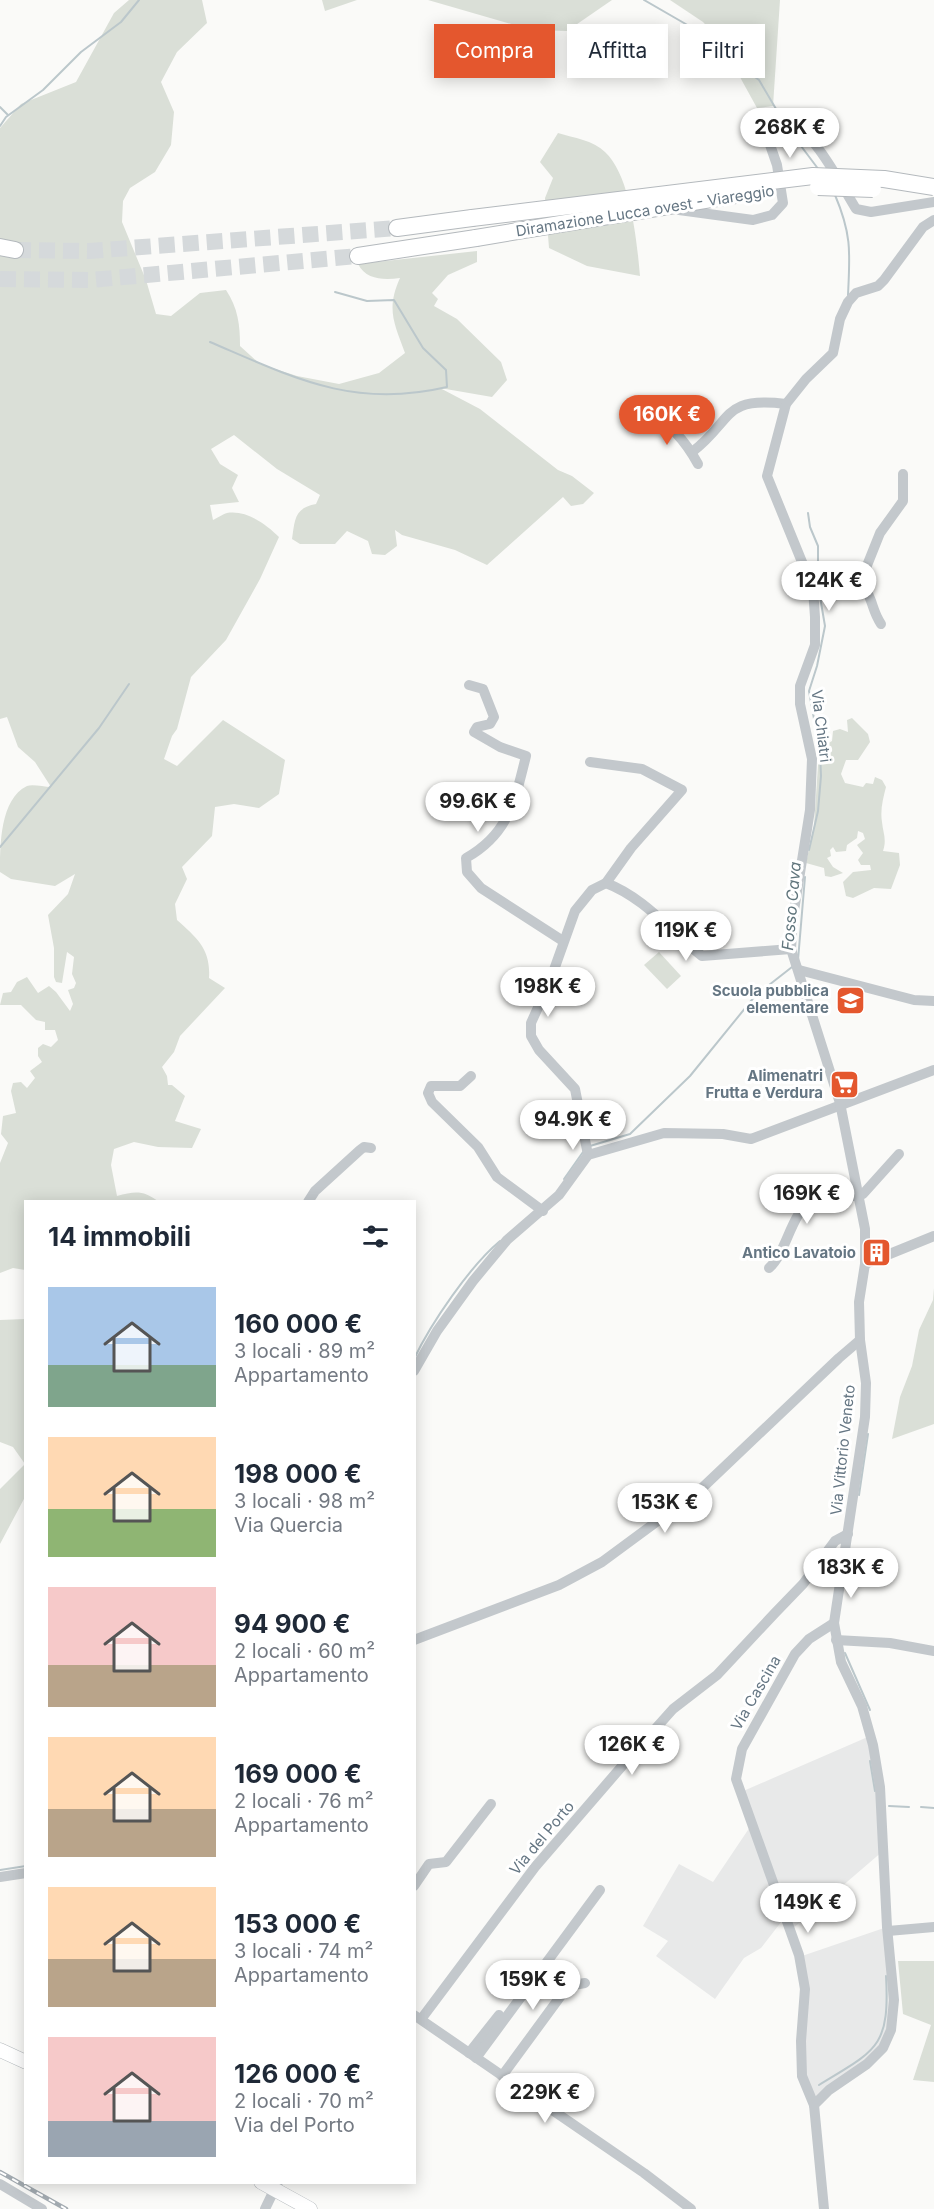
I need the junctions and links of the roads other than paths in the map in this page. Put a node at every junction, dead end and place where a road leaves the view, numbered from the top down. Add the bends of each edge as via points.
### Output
1 (934, 187) edge
2 (934, 198) edge
3 (934, 202) edge
4 (631, 208) dead end
5 (934, 220) edge
6 (397, 228) tunnel mouth
7 (358, 256) tunnel mouth
8 (786, 404) junction
9 (644, 414) dead end
10 (692, 452) junction
11 (698, 464) dead end
12 (903, 474) dead end
13 (855, 580) junction
14 (814, 589) junction
15 (881, 624) dead end
16 (469, 686) dead end
17 (590, 762) dead end
18 (606, 883) junction
19 (563, 941) junction
20 (795, 961) junction
21 (934, 1001) edge
22 (934, 1070) edge
23 (471, 1076) dead end
24 (840, 1103) junction
25 (371, 1148) dead end
26 (588, 1150) junction
27 (899, 1154) dead end
28 (859, 1195) junction
29 (309, 1200) edge
30 (540, 1209) junction
31 (934, 1236) edge
32 (865, 1264) junction
33 (769, 1268) dead end
34 (860, 1340) junction
35 (416, 1368) edge
36 (848, 1534) junction
37 (834, 1623) junction
38 (416, 1639) edge
39 (836, 1640) junction
40 (934, 1651) edge
41 (491, 1804) dead end
42 (24, 1873) edge
43 (0, 1877) edge
44 (416, 1883) edge
45 (600, 1890) dead end
46 (934, 1926) edge
47 (888, 1931) junction
48 (529, 1977) dead end
49 (585, 1983) dead end
50 (418, 2017) edge
51 (0, 2050) edge
52 (473, 2056) junction
53 (24, 2061) edge
54 (502, 2076) junction
55 (814, 2105) junction
56 (0, 2184) edge
57 (277, 2186) edge
58 (42, 2209) edge
59 (265, 2209) edge
60 (310, 2209) edge
61 (691, 2209) edge
62 (824, 2209) edge

1 - 6 highway, Diramazione Lucca ovest - Viareggio, bridge via 866,177 813,176
2 - 7 highway, Diramazione Lucca ovest - Viareggio, bridge via 857,188 797,188
3 - 4 street via 872,212 855,209 827,161 794,122 784,117 774,121 768,139 783,203 772,215 753,220 700,211
5 - 8 street, Via Chiatri via 923,228 878,286 856,293 843,311 833,353
8 - 10 street via 749,403 732,409
8 - 14 street, Via Chiatri via 767,476
9 - 10 street via 668,426
10 - 11 street
12 - 13 street via 903,501 880,533 870,564
13 - 14 street
13 - 15 street via 869,591
14 - 20 street, Via Chiatri via 815,645 800,686 812,759 810,810 792,917
16 - 19 street via 483,689 494,717 490,724 477,727 474,732 526,756 502,830 466,858 467,872 481,888
17 - 18 street via 642,769 682,790
18 - 19 street via 592,890 575,911
18 - 20 street via 655,912 702,956
19 - 26 street via 530,1029 539,1050 575,1089
20 - 21 street via 914,1000
20 - 24 street, Via Vittorio Veneto
22 - 24 street
23 - 30 street via 460,1086 431,1086 428,1092 432,1102 478,1147 497,1177
24 - 26 street via 751,1139 723,1134 664,1133
24 - 28 street, Via Vittorio Veneto
25 - 29 street via 360,1150
26 - 30 street via 559,1195
27 - 28 street
28 - 32 street, Via Vittorio Veneto via 865,1229
28 - 33 street via 812,1198 792,1221 775,1263
30 - 35 street via 507,1240 473,1281
31 - 32 street
32 - 34 street, Via Vittorio Veneto via 859,1302
34 - 36 street, Via Vittorio Veneto via 866,1383 865,1417
34 - 38 street via 701,1490 602,1562 559,1585
36 - 37 street, Via Vittorio Veneto
36 - 50 street, Via del Porto via 835,1541 803,1584 717,1675 673,1709 623,1765 535,1867
37 - 39 street, Via Vittorio Veneto
37 - 55 street, Via Cascina via 808,1639 795,1654 741,1749 736,1779 799,1955 806,1989 802,2076
39 - 40 street via 890,1643
39 - 47 street, Via Vittorio Veneto via 841,1662 862,1706 875,1754
41 - 44 street via 446,1862 429,1864
42 - 43 street
45 - 52 street
46 - 47 street
47 - 55 street, Via Vittorio Veneto via 894,2000 891,2030 883,2048 867,2064
48 - 52 street
49 - 54 street via 568,1986
50 - 52 street
51 - 53 main road
52 - 54 street
54 - 61 street
55 - 62 street
56 - 58 street
57 - 59 street
57 - 60 main road

